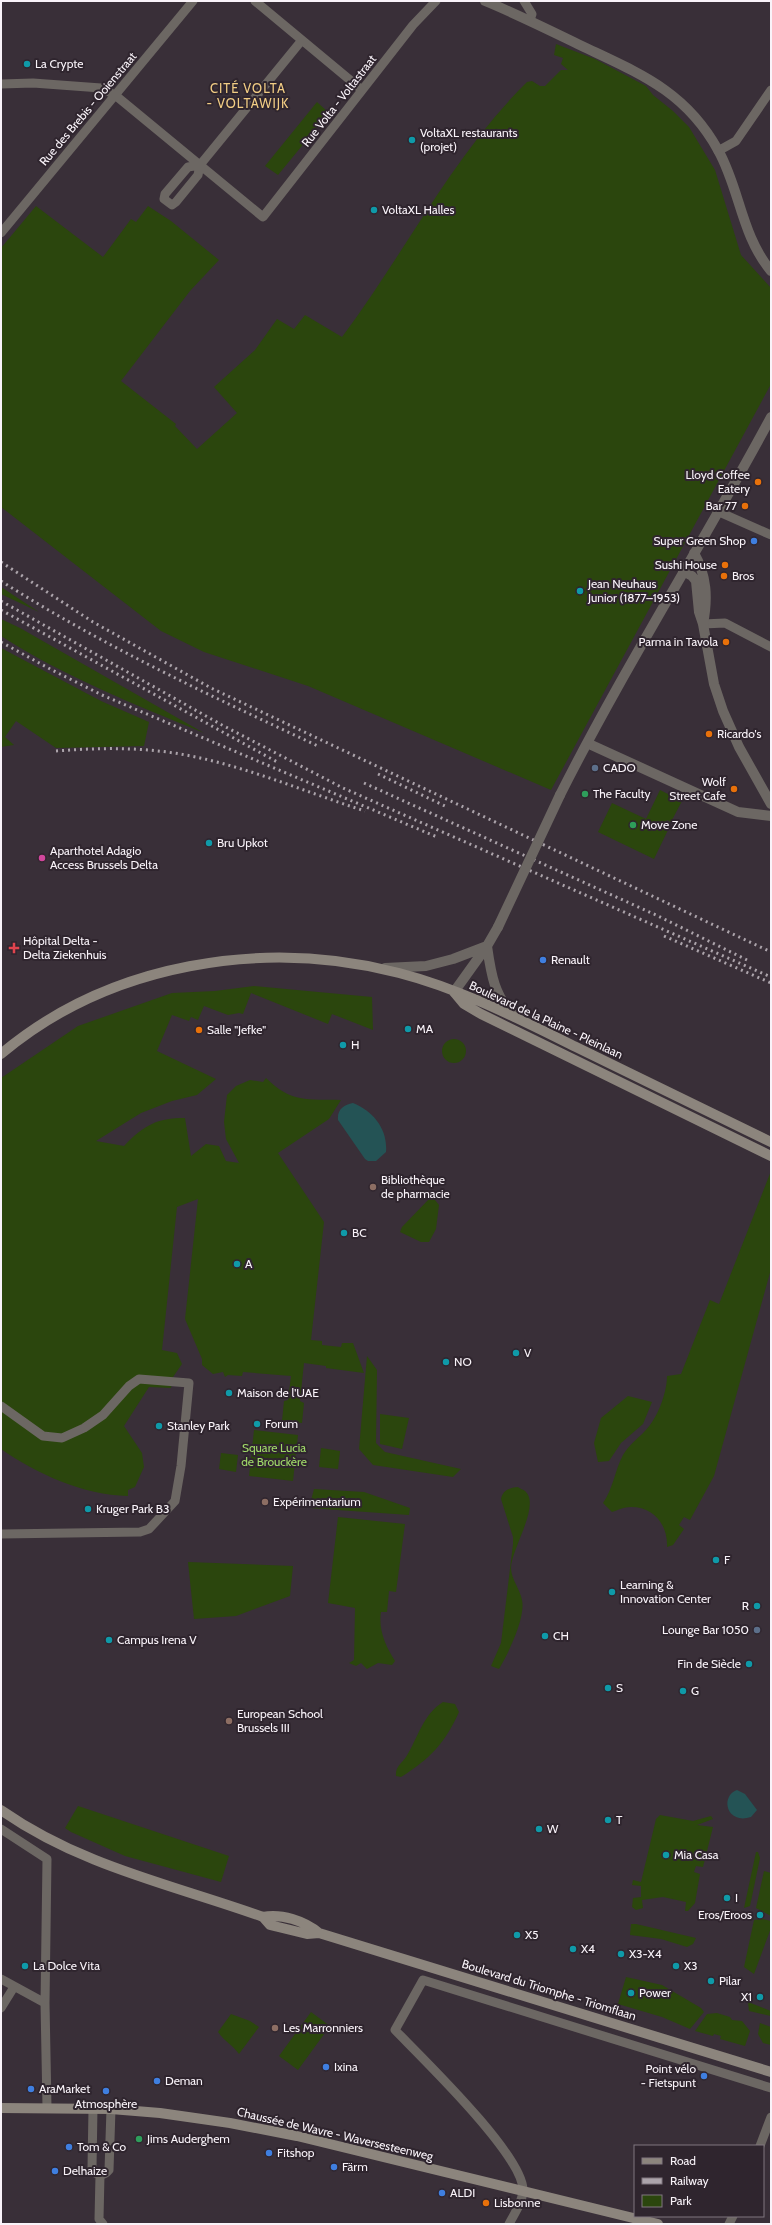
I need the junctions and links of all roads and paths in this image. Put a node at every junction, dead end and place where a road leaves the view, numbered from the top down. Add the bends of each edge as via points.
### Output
1 (193, 1) edge
2 (255, 1) edge
3 (436, 1) edge
4 (485, 1) edge
5 (524, 1) edge
6 (530, 20) junction
7 (302, 40) junction
8 (1, 84) edge
9 (362, 90) junction
10 (771, 90) edge
11 (115, 95) junction
12 (718, 151) junction
13 (200, 165) junction
14 (1, 233) edge
15 (771, 271) edge
16 (771, 417) edge
17 (719, 512) junction
18 (771, 535) edge
19 (694, 553) junction
20 (682, 571) junction
21 (703, 624) junction
22 (771, 647) edge
23 (587, 743) junction
24 (771, 804) edge
25 (771, 816) edge
26 (487, 946) junction
27 (375, 968) junction
28 (454, 992) junction
29 (516, 1017) junction
30 (1, 1054) edge
31 (727, 1120) junction
32 (722, 1132) junction
33 (771, 1142) edge
34 (771, 1156) edge
35 (1, 1406) edge
36 (1, 1534) edge
37 (1, 1810) edge
38 (1, 1829) edge
39 (1, 1979) edge
40 (14, 1987) junction
41 (45, 2003) junction
42 (1, 2008) edge
43 (771, 2072) edge
44 (771, 2088) edge
45 (47, 2107) junction
46 (1, 2108) edge
47 (93, 2108) junction
48 (111, 2109) junction
49 (771, 2117) edge
50 (760, 2145) edge
51 (100, 2176) junction
52 (523, 2190) junction
53 (103, 2224) edge
54 (509, 2224) edge
55 (658, 2224) edge

1 - 11 street, Rue des Brebis - Ooienstraat
2 - 7 street
3 - 9 street, Rue Volta - Voltastraat via 413,25
4 - 6 street
5 - 6 street via 532,14
6 - 12 street via 660,85 697,119
7 - 9 street
7 - 13 street
8 - 11 street via 33,83 101,88
9 - 13 street, Rue Volta - Voltastraat via 263,217
10 - 12 street via 736,141
11 - 13 street
11 - 14 street, Rue des Brebis - Ooienstraat
12 - 15 street via 754,247
16 - 17 street
17 - 18 street
17 - 19 street
19 - 20 street
19 - 21 street via 704,573 706,610
20 - 21 street via 696,581 699,612
20 - 23 street
21 - 22 street via 725,623
21 - 24 street via 708,659 723,711 739,747
23 - 25 street via 738,812
23 - 26 street, bridge
26 - 27 street via 426,966
26 - 28 street
26 - 29 street via 492,980 500,998
27 - 28 main road
27 - 30 main road via 334,961 269,958 222,961 159,972 114,987 67,1008 28,1032
28 - 29 main road, Boulevard de la Plaine - Pleinlaan
28 - 32 main road, Boulevard de la Plaine - Pleinlaan via 464,1004 481,1014
29 - 31 main road, Boulevard de la Plaine - Pleinlaan
31 - 32 street
31 - 33 main road, Boulevard de la Plaine - Pleinlaan
32 - 34 main road, Boulevard de la Plaine - Pleinlaan
35 - 36 street via 43,1436 62,1438 84,1428 103,1415 129,1386 139,1379 189,1383 175,1501 149,1529 140,1532
37 - 43 main road, Boulevard du Triomphe - Triomflaan via 45,1838 93,1861 263,1917 274,1914 310,1925 319,1933
38 - 41 street via 47,1859
39 - 40 street
40 - 41 street
40 - 42 street
41 - 45 street
44 - 52 street via 423,1980 395,2030 471,2109 517,2168
45 - 46 main road, Chaussée de Wavre - Waversesteenweg
45 - 47 main road, Chaussée de Wavre - Waversesteenweg
47 - 48 main road, Chaussée de Wavre - Waversesteenweg
47 - 51 street via 92,2168
48 - 51 street via 109,2170
48 - 52 main road, Chaussée de Wavre - Waversesteenweg via 160,2112 247,2126
49 - 50 street
51 - 53 street via 99,2219
52 - 54 street via 520,2203
52 - 55 main road, Chaussée de Wavre - Waversesteenweg

